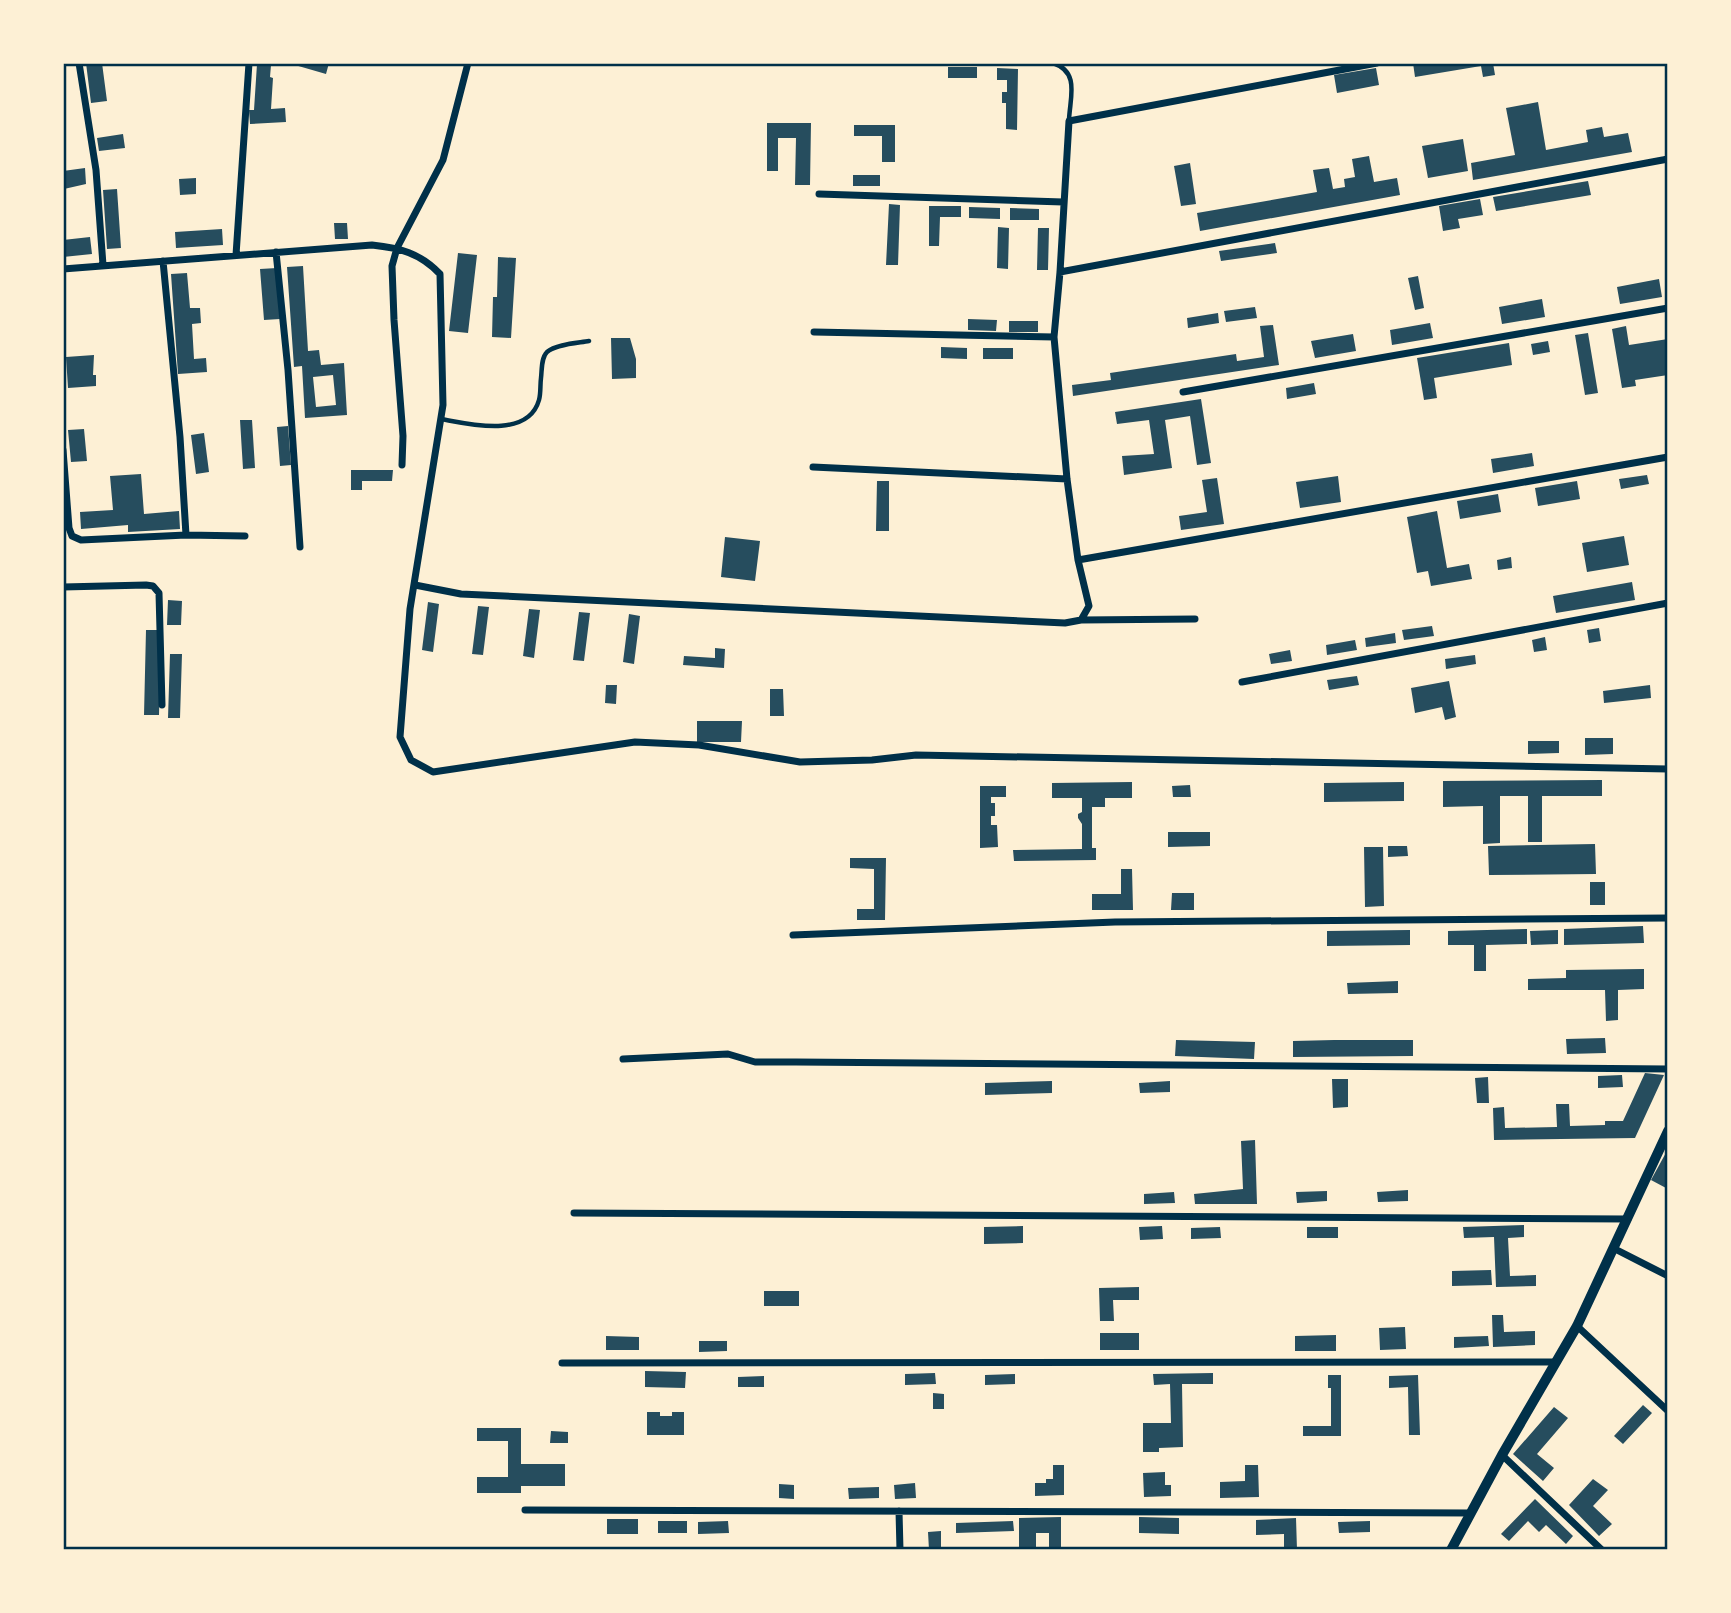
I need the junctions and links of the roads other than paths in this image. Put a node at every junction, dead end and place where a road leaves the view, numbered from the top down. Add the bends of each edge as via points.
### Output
1 (79, 63) edge
2 (248, 63) edge
3 (468, 63) edge
4 (1053, 63) edge
5 (1377, 63) edge
6 (1069, 121) junction
7 (1668, 159) edge
8 (819, 194) dead end
9 (1063, 202) junction
10 (397, 248) junction
11 (276, 251) junction
12 (236, 256) junction
13 (163, 261) junction
14 (103, 265) junction
15 (63, 269) edge
16 (1060, 272) junction
17 (1668, 308) edge
18 (814, 332) dead end
19 (1054, 338) junction
20 (589, 341) dead end
21 (1183, 392) dead end
22 (441, 419) junction
23 (63, 450) edge
24 (1668, 457) edge
25 (401, 465) dead end
26 (813, 467) dead end
27 (1067, 479) junction
28 (186, 535) junction
29 (72, 536) junction
30 (245, 536) dead end
31 (63, 537) edge
32 (300, 547) dead end
33 (1078, 560) junction
34 (415, 585) junction
35 (63, 587) edge
36 (1668, 604) edge
37 (1195, 619) dead end
38 (1081, 620) junction
39 (1242, 682) dead end
40 (162, 705) dead end
41 (1668, 769) edge
42 (1668, 918) edge
43 (793, 935) dead end
44 (623, 1059) dead end
45 (1668, 1069) edge
46 (1668, 1131) edge
47 (574, 1213) dead end
48 (1628, 1219) junction
49 (1615, 1248) junction
50 (1668, 1276) edge
51 (1577, 1326) junction
52 (1557, 1362) junction
53 (562, 1363) dead end
54 (1668, 1411) edge
55 (1502, 1455) junction
56 (525, 1510) dead end
57 (899, 1511) junction
58 (1471, 1513) junction
59 (900, 1550) edge
60 (1451, 1550) edge
61 (1602, 1550) edge

1 - 14 street via 96,170
2 - 12 street
3 - 10 street via 443,160
4 - 6 lane via 1071,76
5 - 6 street
6 - 9 street
7 - 16 street
8 - 9 street
9 - 16 street
10 - 11 street via 372,244
10 - 22 street via 427,260 440,274
10 - 25 street via 392,266
11 - 12 street
11 - 32 street
12 - 13 street
13 - 14 street
13 - 28 street
14 - 15 street
16 - 19 street
17 - 21 street
18 - 19 street
19 - 27 street
20 - 22 lane via 546,352 539,401 528,417 513,424 485,426
22 - 34 street
23 - 29 street
24 - 33 street
26 - 27 street
27 - 33 street
28 - 29 street via 81,540
28 - 30 street
29 - 31 street
33 - 38 street via 1089,606
34 - 38 street via 461,594 1052,623
34 - 41 street via 400,737 411,760 433,772 635,742 699,746 800,762 916,755
35 - 40 street via 146,585 159,593
36 - 39 street
37 - 38 street
42 - 43 street via 1115,922
44 - 45 street via 727,1054 755,1062
46 - 48 street
47 - 48 street
48 - 49 street
49 - 50 street
49 - 51 street
51 - 52 street
51 - 54 street
52 - 53 street
52 - 55 street
55 - 58 street
55 - 61 street
56 - 57 street
57 - 58 street
57 - 59 street
58 - 60 street

